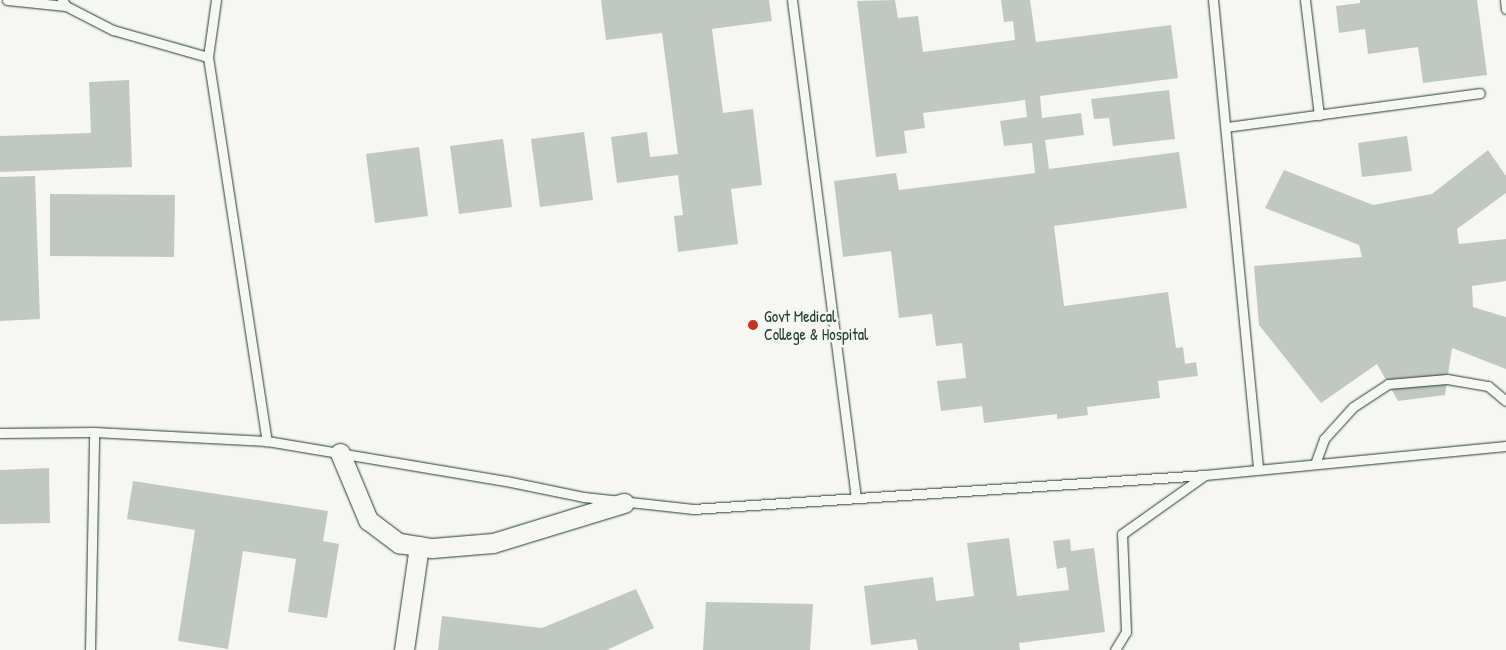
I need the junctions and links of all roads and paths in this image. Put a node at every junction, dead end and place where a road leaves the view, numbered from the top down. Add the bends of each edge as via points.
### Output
1 (7, 0) edge
2 (216, 0) edge
3 (792, 0) edge
4 (1213, 0) edge
5 (1305, 0) edge
6 (1505, 0) edge
7 (64, 3) edge
8 (1506, 9) edge
9 (208, 57) junction
10 (1480, 93) dead end
11 (1319, 115) junction
12 (1226, 127) junction
13 (1506, 401) edge
14 (94, 432) junction
15 (0, 433) edge
16 (267, 441) junction
17 (1506, 446) edge
18 (340, 453) junction
19 (1315, 464) junction
20 (1258, 469) junction
21 (1206, 475) junction
22 (856, 498) junction
23 (624, 503) junction
24 (419, 546) junction
25 (90, 650) edge
26 (404, 650) edge
27 (1115, 650) edge

1 - 7 lane
2 - 9 lane
3 - 22 lane
4 - 12 lane
5 - 11 lane
6 - 8 lane
7 - 9 lane via 113,30
9 - 16 lane
10 - 11 lane
11 - 12 lane
12 - 20 lane
13 - 19 lane via 1488,386 1447,379 1388,384 1353,407 1324,439
14 - 15 lane
14 - 16 lane
14 - 25 lane
16 - 18 lane
17 - 19 lane
18 - 23 lane
18 - 24 street via 368,520 399,543
19 - 20 lane
20 - 21 lane
21 - 22 lane
21 - 27 lane via 1122,534 1126,632
22 - 23 lane via 693,509
23 - 24 street via 493,543
24 - 26 street

